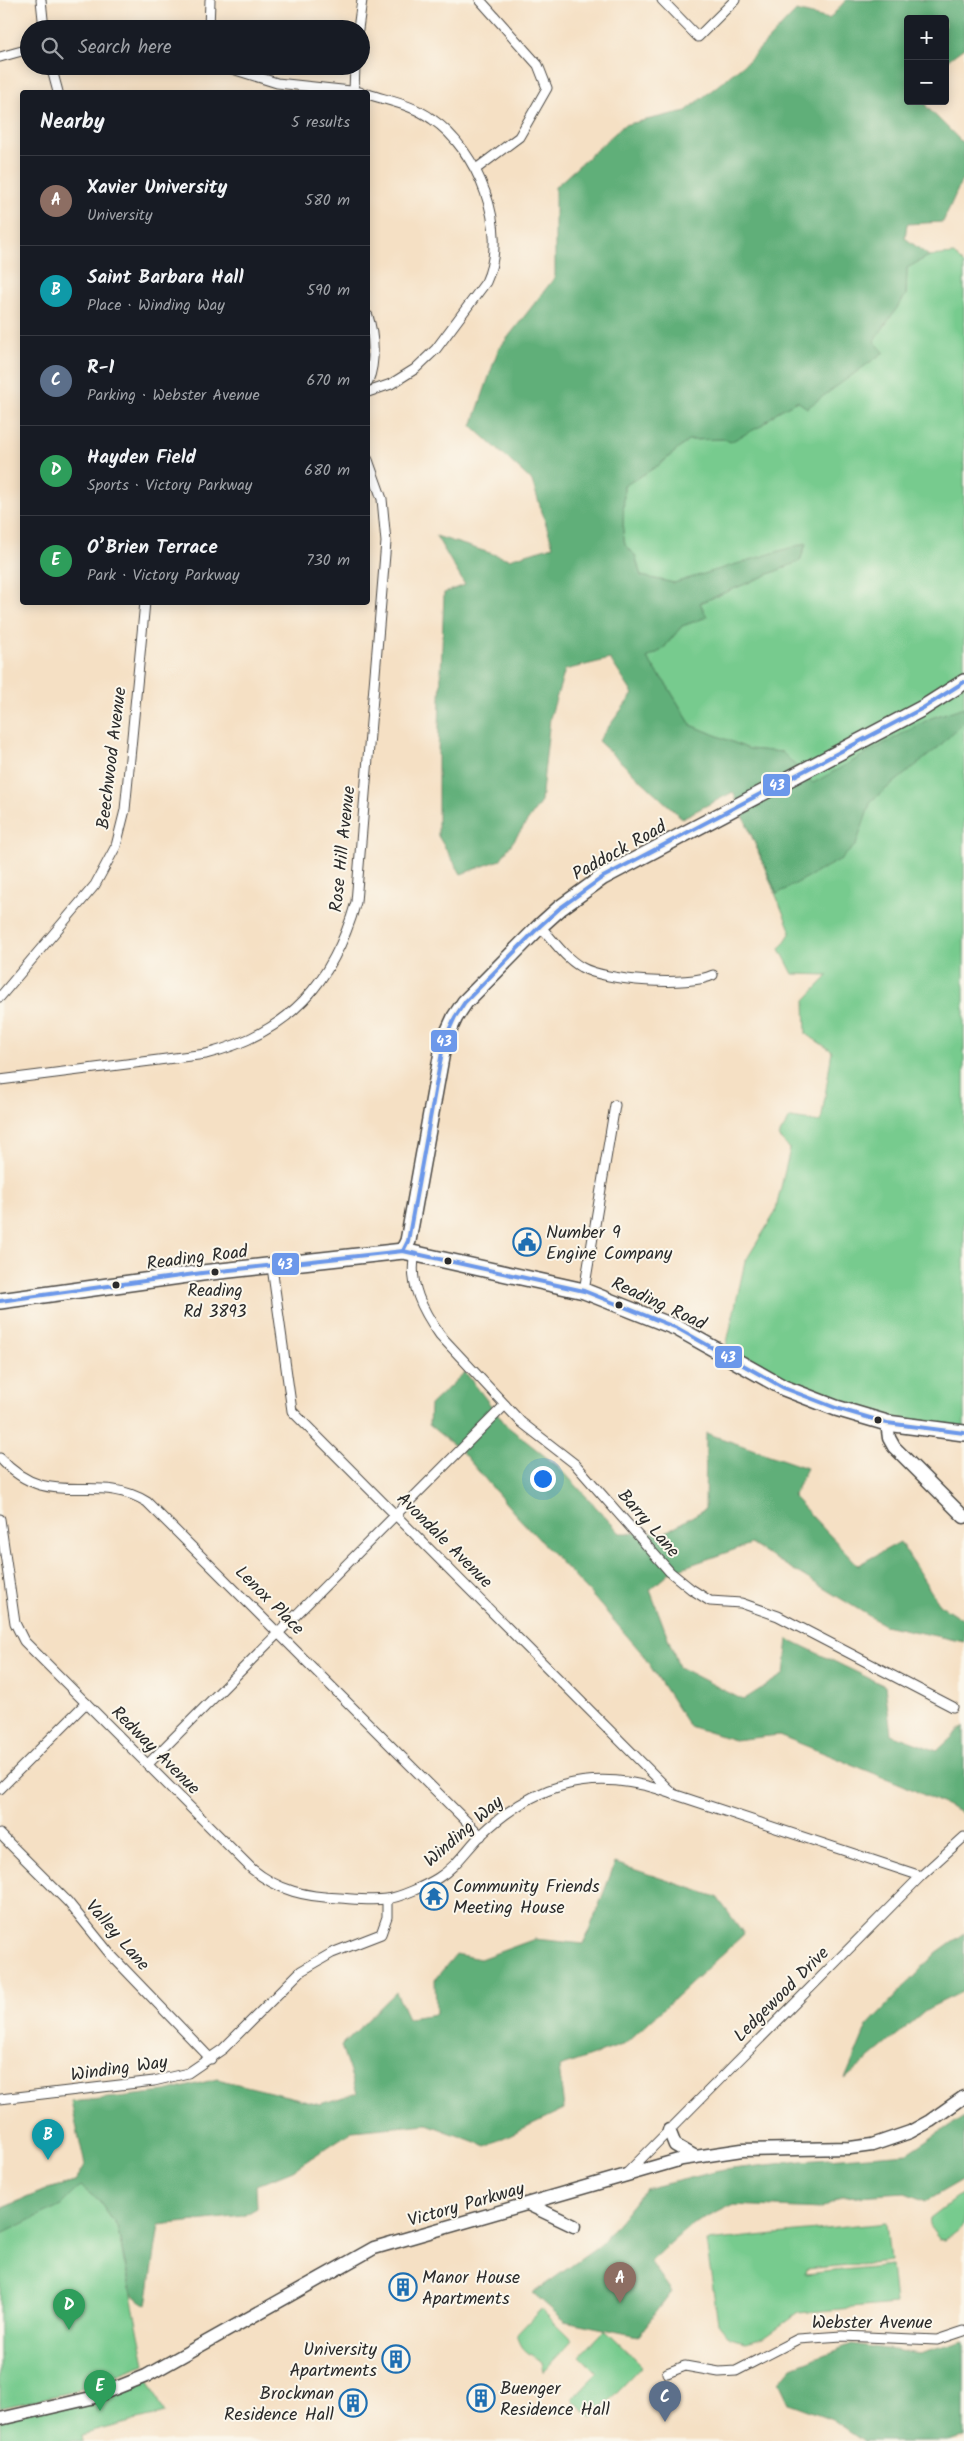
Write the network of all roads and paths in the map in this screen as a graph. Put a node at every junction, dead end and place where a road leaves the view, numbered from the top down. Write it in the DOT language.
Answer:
graph roads {
  1 [pos="41,0"];
  2 [pos="210,0"];
  3 [pos="362,0"];
  4 [pos="480,0"];
  5 [pos="662,0"];
  6 [pos="735,0"];
  7 [pos="43,20"];
  8 [pos="209,20"];
  9 [pos="359,20"];
  10 [pos="20,51"];
  11 [pos="0,57"];
  12 [pos="53,75"];
  13 [pos="252,75"];
  14 [pos="356,75"];
  15 [pos="57,90"];
  16 [pos="339,90"];
  17 [pos="357,90"];
  18 [pos="370,95"];
  19 [pos="476,169"];
  20 [pos="370,330"];
  21 [pos="370,369"];
  22 [pos="370,391"];
  23 [pos="370,466"];
  24 [pos="145,605"];
  25 [pos="964,682"];
  26 [pos="540,926"];
  27 [pos="713,975"];
  28 [pos="0,997"];
  29 [pos="0,1080"];
  30 [pos="615,1105"];
  31 [pos="409,1252"];
  32 [pos="272,1267"];
  33 [pos="584,1291"];
  34 [pos="0,1301"];
  35 [pos="505,1404"];
  36 [pos="887,1423"];
  37 [pos="964,1433"];
  38 [pos="0,1458"];
  39 [pos="396,1514"];
  40 [pos="964,1518"];
  41 [pos="0,1519"];
  42 [pos="278,1632"];
  43 [pos="86,1703"];
  44 [pos="954,1708"];
  45 [pos="148,1764"];
  46 [pos="0,1789"];
  47 [pos="675,1796"];
  48 [pos="0,1834"];
  49 [pos="481,1836"];
  50 [pos="964,1837"];
  51 [pos="921,1876"];
  52 [pos="387,1899"];
  53 [pos="211,2058"];
  54 [pos="964,2097"];
  55 [pos="0,2099"];
  56 [pos="669,2130"];
  57 [pos="694,2156"];
  58 [pos="623,2176"];
  59 [pos="528,2204"];
  60 [pos="574,2226"];
  61 [pos="964,2330"];
  62 [pos="667,2373"];
  63 [pos="0,2419"];
  1 -- 7 [label="street"];
  2 -- 8 [label="street"];
  3 -- 9 [label="street"];
  4 -- 19 [label="street"];
  5 -- 6 [label="street"];
  10 -- 11 [label="street"];
  12 -- 15 [label="street"];
  13 -- 16 [label="street"];
  14 -- 17 [label="street"];
  18 -- 19 [label="street"];
  19 -- 22 [label="street"];
  20 -- 21 [label="street"];
  23 -- 29 [label="street, Rose Hill Avenue"];
  24 -- 28 [label="street, Beechwood Avenue"];
  25 -- 26 [label="main road, Paddock Road"];
  26 -- 27 [label="street"];
  26 -- 31 [label="main road, Paddock Road"];
  30 -- 33 [label="street"];
  31 -- 32 [label="main road, Reading Road"];
  31 -- 33 [label="main road, Reading Road"];
  31 -- 35 [label="street, Barry Lane"];
  32 -- 34 [label="main road, Reading Road"];
  32 -- 39 [label="street, Avondale Avenue"];
  33 -- 36 [label="main road, Reading Road"];
  35 -- 39 [label="street"];
  35 -- 44 [label="street, Barry Lane"];
  36 -- 37 [label="main road, Reading Road"];
  36 -- 40 [label="street"];
  38 -- 42 [label="street, Lenox Place"];
  39 -- 42 [label="street"];
  39 -- 47 [label="street, Avondale Avenue"];
  41 -- 43 [label="street, Redway Avenue"];
  42 -- 45 [label="street"];
  42 -- 49 [label="street, Lenox Place"];
  43 -- 45 [label="street, Redway Avenue"];
  43 -- 46 [label="street"];
  45 -- 52 [label="street, Redway Avenue"];
  47 -- 49 [label="street, Winding Way"];
  47 -- 51 [label="street, Winding Way"];
  48 -- 53 [label="street, Valley Lane"];
  49 -- 52 [label="street, Winding Way"];
  50 -- 51 [label="street, Ledgewood Drive"];
  51 -- 56 [label="street, Ledgewood Drive"];
  52 -- 53 [label="street, Winding Way"];
  53 -- 55 [label="street, Winding Way"];
  54 -- 57 [label="street, Victory Parkway"];
  56 -- 57 [label="street"];
  56 -- 58 [label="street, Ledgewood Drive"];
  57 -- 58 [label="street, Victory Parkway"];
  58 -- 59 [label="street, Victory Parkway"];
  59 -- 60 [label="street"];
  59 -- 63 [label="street, Victory Parkway"];
  61 -- 62 [label="street, Webster Avenue"];
}
